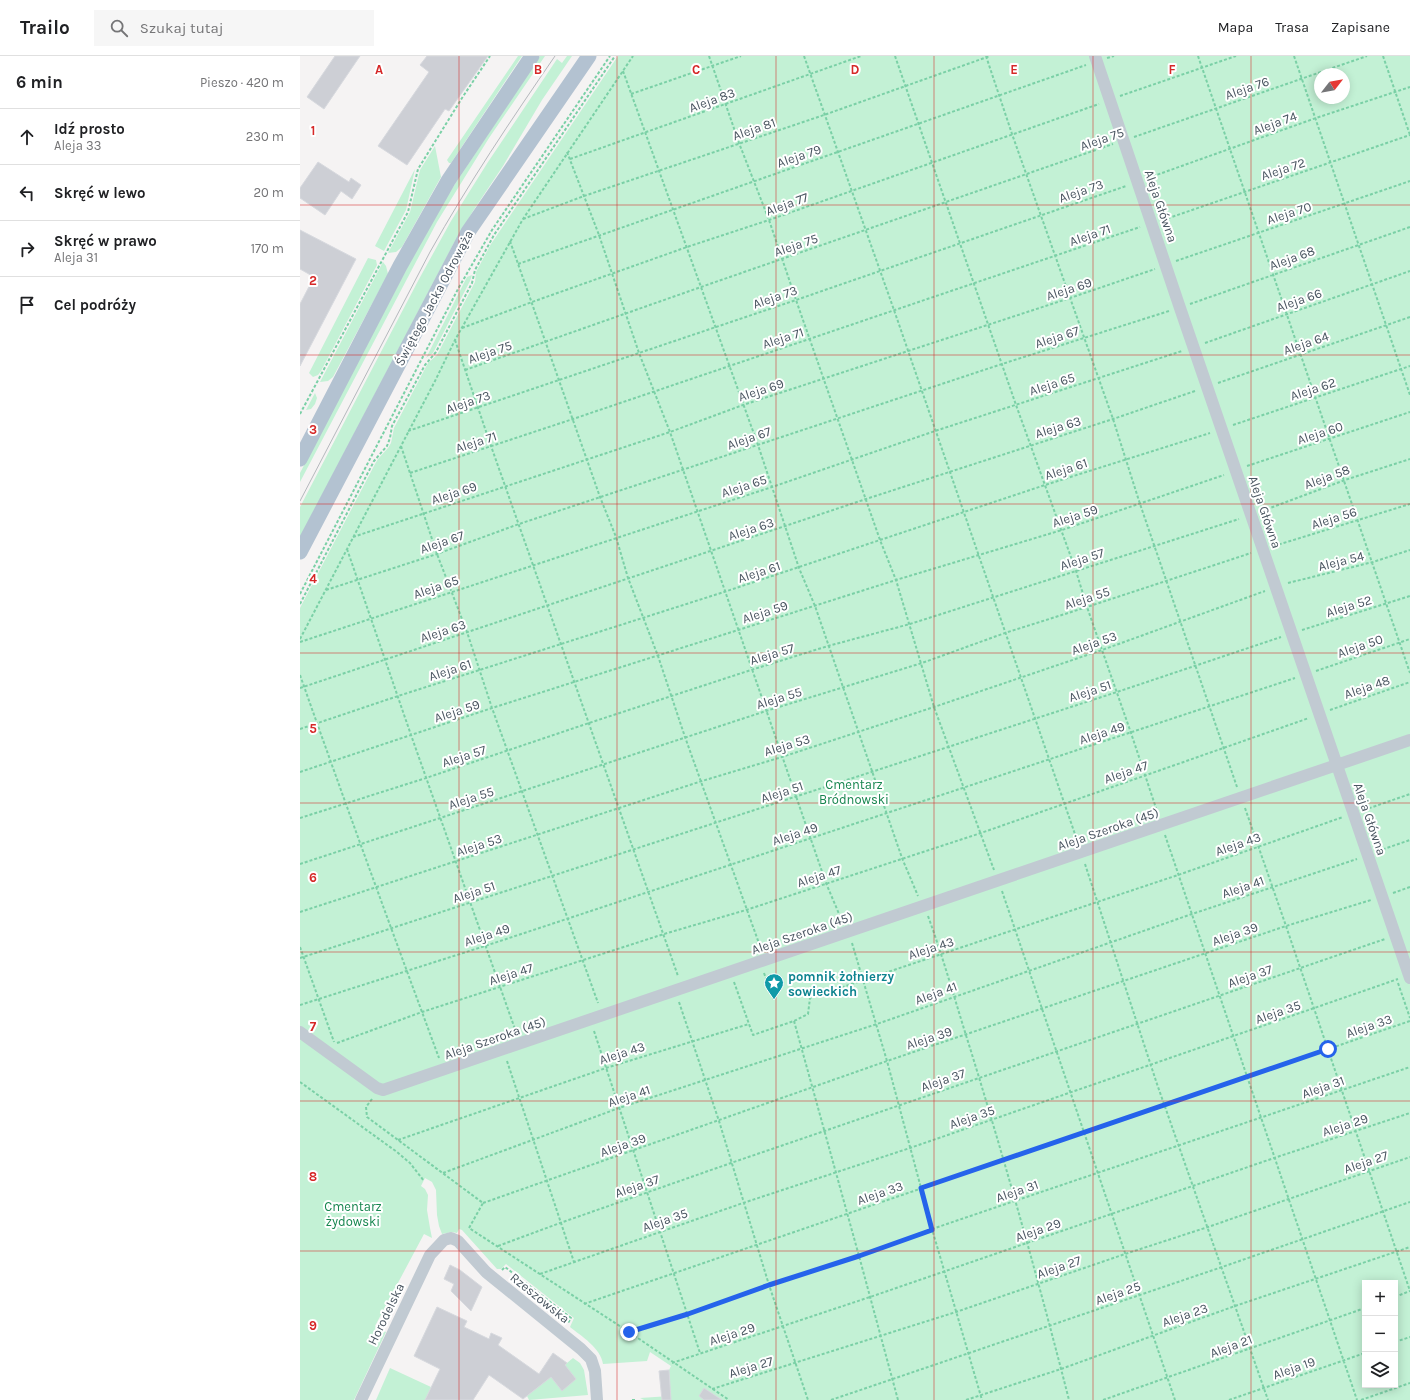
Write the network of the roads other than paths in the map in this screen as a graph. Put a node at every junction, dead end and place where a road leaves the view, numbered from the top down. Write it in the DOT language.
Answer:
graph roads {
  1 [pos="532,56"];
  2 [pos="589,56"];
  3 [pos="1100,57"];
  4 [pos="300,459"];
  5 [pos="300,552"];
  6 [pos="1410,740"];
  7 [pos="1337,766"];
  8 [pos="1410,977"];
  9 [pos="300,1032"];
  10 [pos="441,1242"];
  11 [pos="361,1400"];
  12 [pos="597,1400"];
  1 -- 4 [label="main road"];
  2 -- 5 [label="main road, Świętego Jacka Odrowąża"];
  3 -- 7 [label="street, Aleja Główna"];
  6 -- 7 [label="street, Aleja Szeroka (45)"];
  7 -- 8 [label="street, Aleja Główna"];
  7 -- 9 [label="street, Aleja Szeroka (45)"];
  10 -- 11 [label="street, Horodelska"];
  10 -- 12 [label="street, Rzeszowska"];
}
